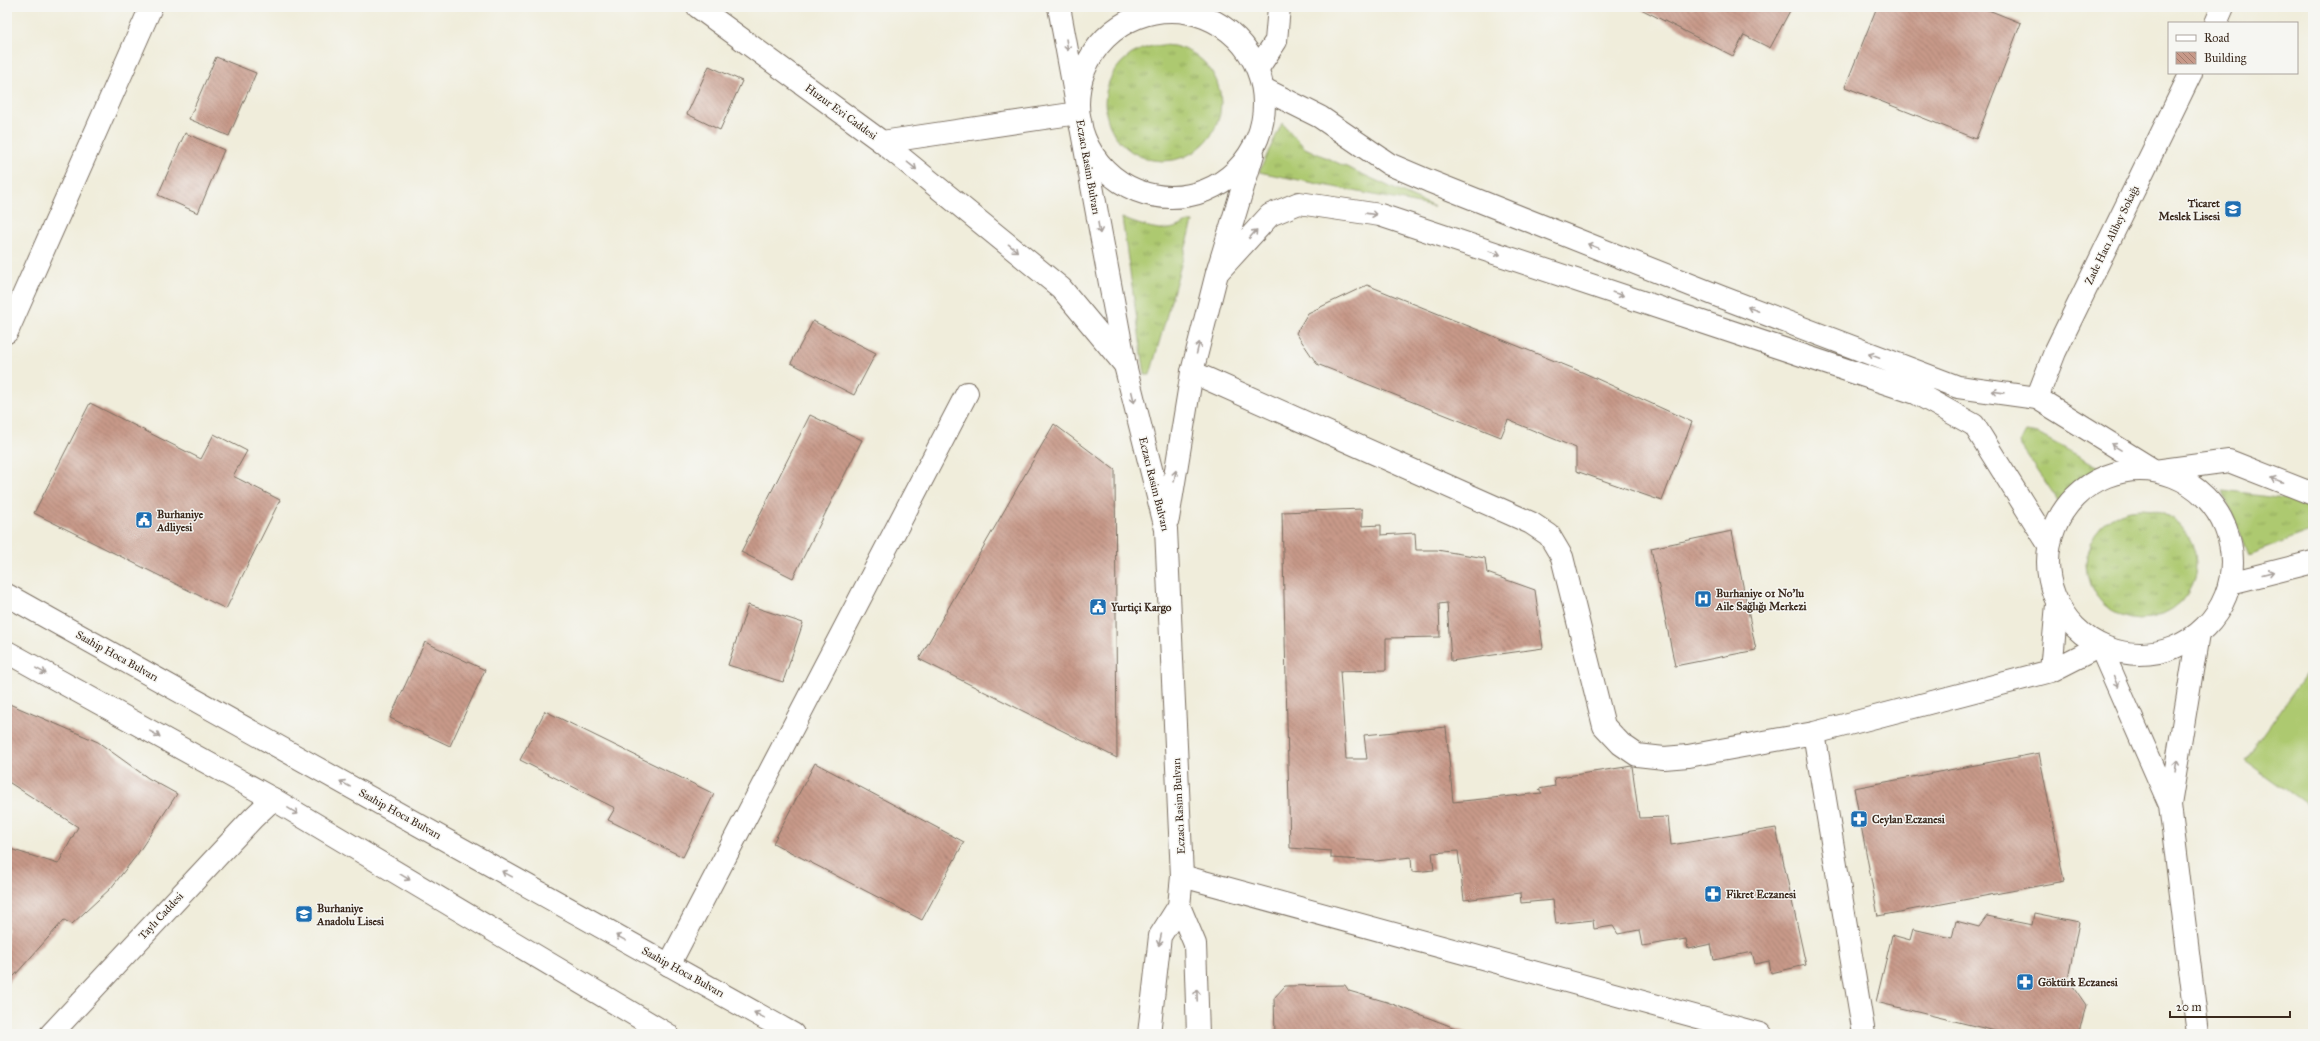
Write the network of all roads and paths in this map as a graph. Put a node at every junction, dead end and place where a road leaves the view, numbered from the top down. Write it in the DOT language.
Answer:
graph roads {
  1 [pos="152,7"];
  2 [pos="698,7"];
  3 [pos="1059,7"];
  4 [pos="1279,7"];
  5 [pos="2224,7"];
  6 [pos="1200,13"];
  7 [pos="2216,22"];
  8 [pos="1258,68"];
  9 [pos="2191,74"];
  10 [pos="1264,89"];
  11 [pos="1078,113"];
  12 [pos="882,142"];
  13 [pos="1256,142"];
  14 [pos="1217,273"];
  15 [pos="7,332"];
  16 [pos="1124,365"];
  17 [pos="1192,372"];
  18 [pos="968,394"];
  19 [pos="2037,398"];
  20 [pos="2155,472"];
  21 [pos="2313,494"];
  22 [pos="1166,529"];
  23 [pos="2048,545"];
  24 [pos="2313,562"];
  25 [pos="2230,583"];
  26 [pos="7,595"];
  27 [pos="2057,604"];
  28 [pos="2198,634"];
  29 [pos="2100,646"];
  30 [pos="7,652"];
  31 [pos="2051,671"];
  32 [pos="1814,733"];
  33 [pos="274,799"];
  34 [pos="2170,805"];
  35 [pos="1182,876"];
  36 [pos="1179,906"];
  37 [pos="669,965"];
  38 [pos="51,1034"];
  39 [pos="667,1034"];
  40 [pos="793,1034"];
  41 [pos="1149,1034"];
  42 [pos="1198,1034"];
  43 [pos="1760,1034"];
  44 [pos="1864,1034"];
  45 [pos="2198,1034"];
  1 -- 15 [label="street"];
  2 -- 12 [label="street, Huzur Evi Caddesi"];
  3 -- 11 [label="street, Eczacı Rasim Bulvarı, one-way"];
  4 -- 8 [label="street"];
  5 -- 7 [label="street"];
  6 -- 8 [label="street"];
  6 -- 11 [label="street"];
  8 -- 10 [label="street"];
  9 -- 19 [label="street, Zade Hacı Alibey Sokağı"];
  10 -- 13 [label="street"];
  19 -- 10 [label="street, one-way"];
  11 -- 12 [label="street, Huzur Evi Caddesi"];
  11 -- 13 [label="street"];
  11 -- 16 [label="street, Eczacı Rasim Bulvarı, one-way"];
  12 -- 16 [label="street, one-way"];
  13 -- 14 [label="street"];
  17 -- 14 [label="street, one-way"];
  14 -- 23 [label="street, one-way"];
  16 -- 22 [label="street, Eczacı Rasim Bulvarı, one-way"];
  22 -- 17 [label="street, one-way"];
  17 -- 32 [label="street"];
  18 -- 37 [label="street"];
  20 -- 19 [label="street, one-way"];
  21 -- 20 [label="street, one-way"];
  20 -- 23 [label="street"];
  20 -- 25 [label="street"];
  22 -- 35 [label="street, Eczacı Rasim Bulvarı"];
  23 -- 27 [label="street"];
  25 -- 24 [label="street, one-way"];
  25 -- 28 [label="street"];
  37 -- 26 [label="street, Saahip Hoca Bulvarı, one-way"];
  27 -- 29 [label="street"];
  27 -- 31 [label="street"];
  28 -- 29 [label="street"];
  34 -- 28 [label="street, one-way"];
  29 -- 31 [label="street"];
  29 -- 34 [label="street, one-way"];
  30 -- 33 [label="street, one-way"];
  31 -- 32 [label="street"];
  32 -- 44 [label="street"];
  33 -- 38 [label="street, Taylı Caddesi"];
  33 -- 39 [label="street, one-way"];
  34 -- 45 [label="street"];
  35 -- 36 [label="street, Eczacı Rasim Bulvarı"];
  35 -- 43 [label="street"];
  36 -- 41 [label="street, Eczacı Rasim Bulvarı, one-way"];
  42 -- 36 [label="street, one-way"];
  40 -- 37 [label="street, Saahip Hoca Bulvarı, one-way"];
}
